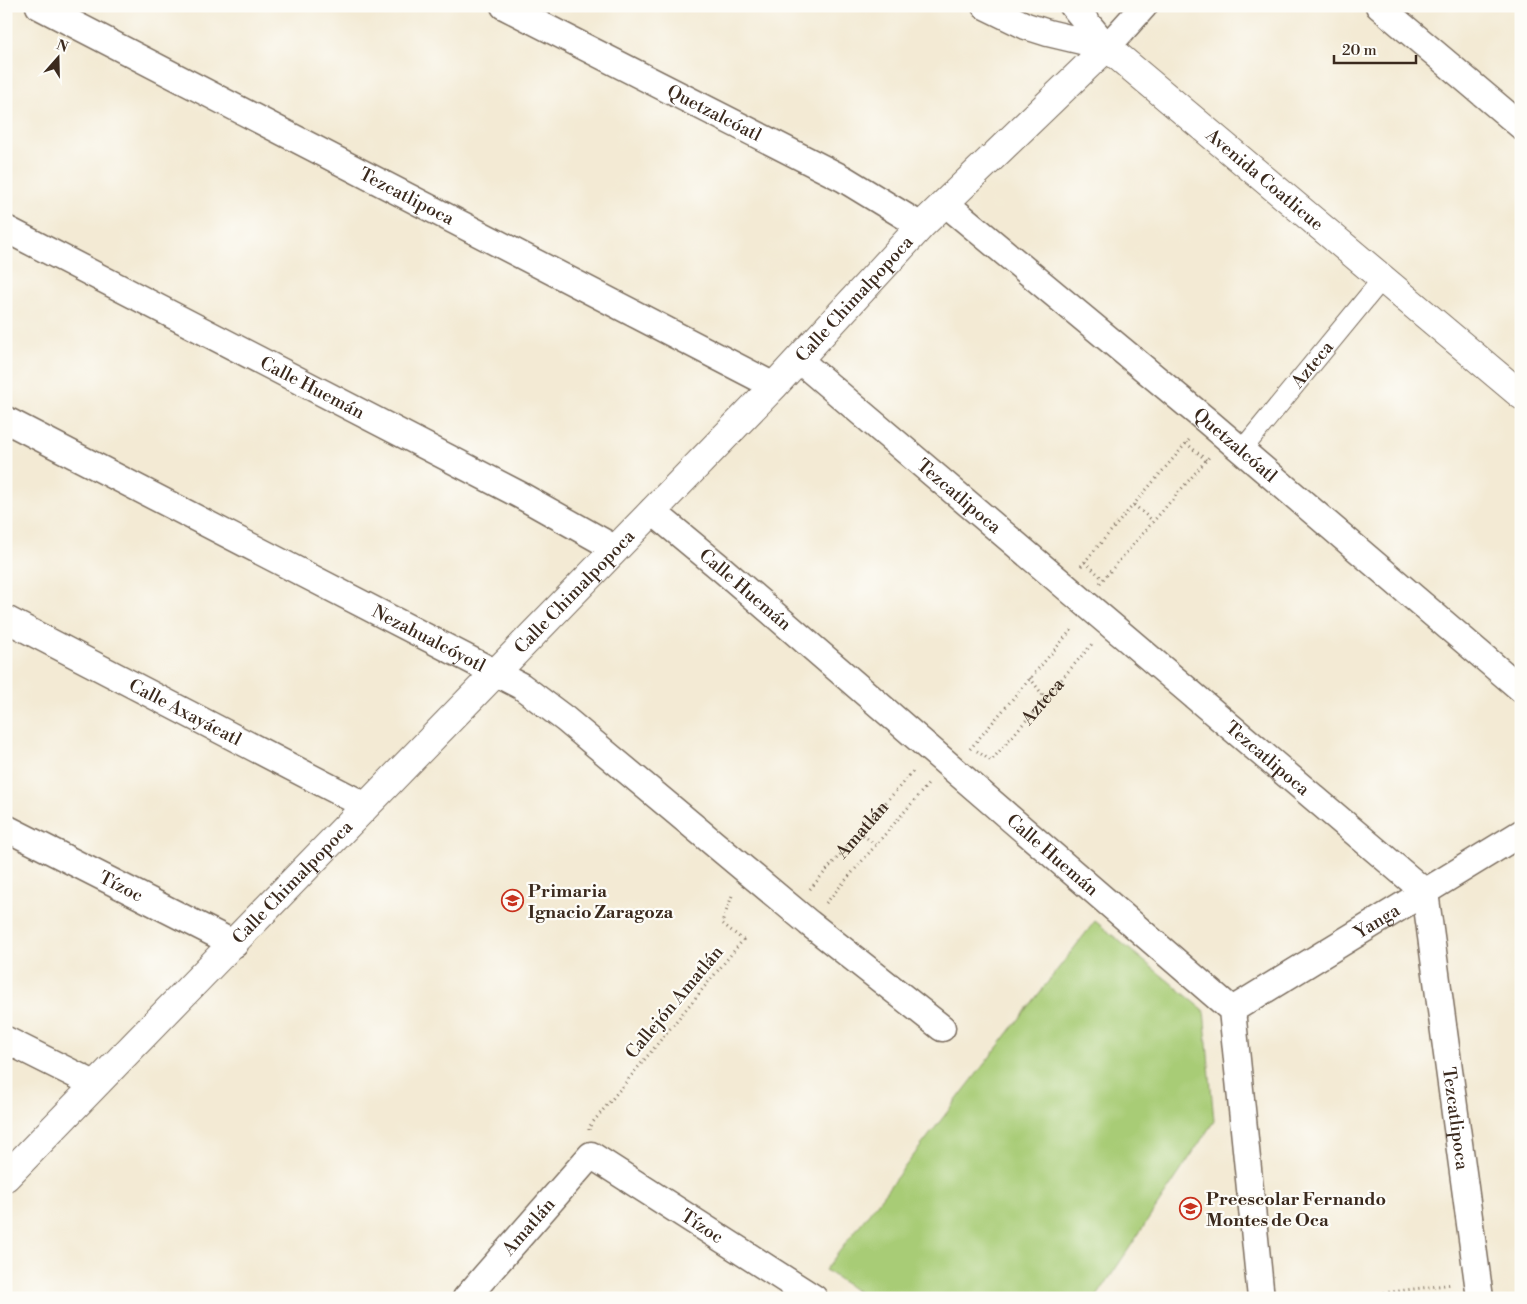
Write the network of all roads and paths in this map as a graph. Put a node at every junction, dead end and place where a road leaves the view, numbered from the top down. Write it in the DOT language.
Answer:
graph roads {
  1 [pos="39,6"];
  2 [pos="504,6"];
  3 [pos="984,6"];
  4 [pos="1073,6"];
  5 [pos="1144,6"];
  6 [pos="1380,6"];
  7 [pos="1107,47"];
  8 [pos="1521,126"];
  9 [pos="945,203"];
  10 [pos="921,226"];
  11 [pos="6,229"];
  12 [pos="1383,278"];
  13 [pos="799,360"];
  14 [pos="774,386"];
  15 [pos="1521,395"];
  16 [pos="6,420"];
  17 [pos="1206,420"];
  18 [pos="1186,443"];
  19 [pos="1233,444"];
  20 [pos="1206,460"];
  21 [pos="1134,505"];
  22 [pos="652,512"];
  23 [pos="1153,521"];
  24 [pos="616,549"];
  25 [pos="1086,562"];
  26 [pos="1103,579"];
  27 [pos="1088,603"];
  28 [pos="6,619"];
  29 [pos="497,672"];
  30 [pos="1030,678"];
  31 [pos="1521,689"];
  32 [pos="1045,698"];
  33 [pos="972,747"];
  34 [pos="944,761"];
  35 [pos="366,806"];
  36 [pos="6,828"];
  37 [pos="860,832"];
  38 [pos="1521,833"];
  39 [pos="876,845"];
  40 [pos="743,866"];
  41 [pos="1425,892"];
  42 [pos="801,916"];
  43 [pos="235,944"];
  44 [pos="1232,1010"];
  45 [pos="942,1028"];
  46 [pos="6,1040"];
  47 [pos="94,1084"];
  48 [pos="591,1155"];
  49 [pos="6,1177"];
  50 [pos="1479,1290"];
  51 [pos="466,1298"];
  52 [pos="814,1298"];
  53 [pos="1261,1298"];
  54 [pos="1344,1298"];
  1 -- 14 [label="street, Tezcatlipoca"];
  2 -- 10 [label="street, Quetzalcóatl"];
  3 -- 7 [label="street, Avenida Coatlicue"];
  4 -- 7 [label="street"];
  5 -- 7 [label="street, Calle Chimalpopoca"];
  6 -- 8 [label="street"];
  7 -- 9 [label="street, Calle Chimalpopoca"];
  7 -- 12 [label="street, Avenida Coatlicue"];
  9 -- 10 [label="street, Calle Chimalpopoca"];
  9 -- 17 [label="street, Quetzalcóatl"];
  10 -- 13 [label="street, Calle Chimalpopoca"];
  11 -- 24 [label="street, Calle Huemán"];
  12 -- 15 [label="street, Avenida Coatlicue"];
  12 -- 19 [label="street, Azteca"];
  13 -- 14 [label="street, Calle Chimalpopoca"];
  13 -- 27 [label="street, Tezcatlipoca"];
  14 -- 22 [label="street, Calle Chimalpopoca"];
  16 -- 29 [label="street, Nezahualcóyotl"];
  17 -- 18 [label="path, Azteca"];
  17 -- 19 [label="street, Quetzalcóatl"];
  18 -- 20 [label="path"];
  18 -- 21 [label="path, Azteca"];
  19 -- 20 [label="path, Azteca"];
  19 -- 31 [label="street, Quetzalcóatl"];
  20 -- 23 [label="path, Azteca"];
  21 -- 23 [label="path"];
  21 -- 25 [label="path, Azteca"];
  22 -- 24 [label="street, Calle Chimalpopoca"];
  22 -- 34 [label="street, Calle Huemán"];
  23 -- 26 [label="path, Azteca"];
  24 -- 29 [label="street, Calle Chimalpopoca"];
  25 -- 26 [label="path"];
  25 -- 27 [label="path, Azteca"];
  26 -- 27 [label="path, Azteca"];
  27 -- 30 [label="path, Azteca"];
  27 -- 32 [label="path, Azteca"];
  27 -- 41 [label="street, Tezcatlipoca"];
  28 -- 35 [label="street, Calle Axayácatl"];
  29 -- 35 [label="street, Calle Chimalpopoca"];
  29 -- 40 [label="street, Nezahualcóyotl"];
  30 -- 32 [label="path"];
  30 -- 33 [label="path, Azteca"];
  32 -- 33 [label="path, Azteca"];
  33 -- 34 [label="path, Azteca"];
  34 -- 37 [label="path, Amatlán"];
  34 -- 39 [label="path, Amatlán"];
  34 -- 44 [label="street, Calle Huemán"];
  35 -- 43 [label="street, Calle Chimalpopoca"];
  36 -- 43 [label="street, Tízoc"];
  37 -- 39 [label="path"];
  37 -- 42 [label="path, Amatlán"];
  38 -- 41 [label="street, Yanga"];
  39 -- 42 [label="path, Amatlán"];
  40 -- 42 [label="street, Nezahualcóyotl"];
  40 -- 48 [label="path, Callejón Amatlán"];
  41 -- 44 [label="street, Yanga"];
  41 -- 50 [label="street, Tezcatlipoca"];
  42 -- 45 [label="street, Nezahualcóyotl"];
  43 -- 47 [label="street, Calle Chimalpopoca"];
  44 -- 53 [label="street"];
  46 -- 47 [label="street"];
  47 -- 49 [label="street, Calle Chimalpopoca"];
  48 -- 51 [label="street, Amatlán"];
  48 -- 52 [label="street, Tízoc"];
  50 -- 54 [label="path"];
}
